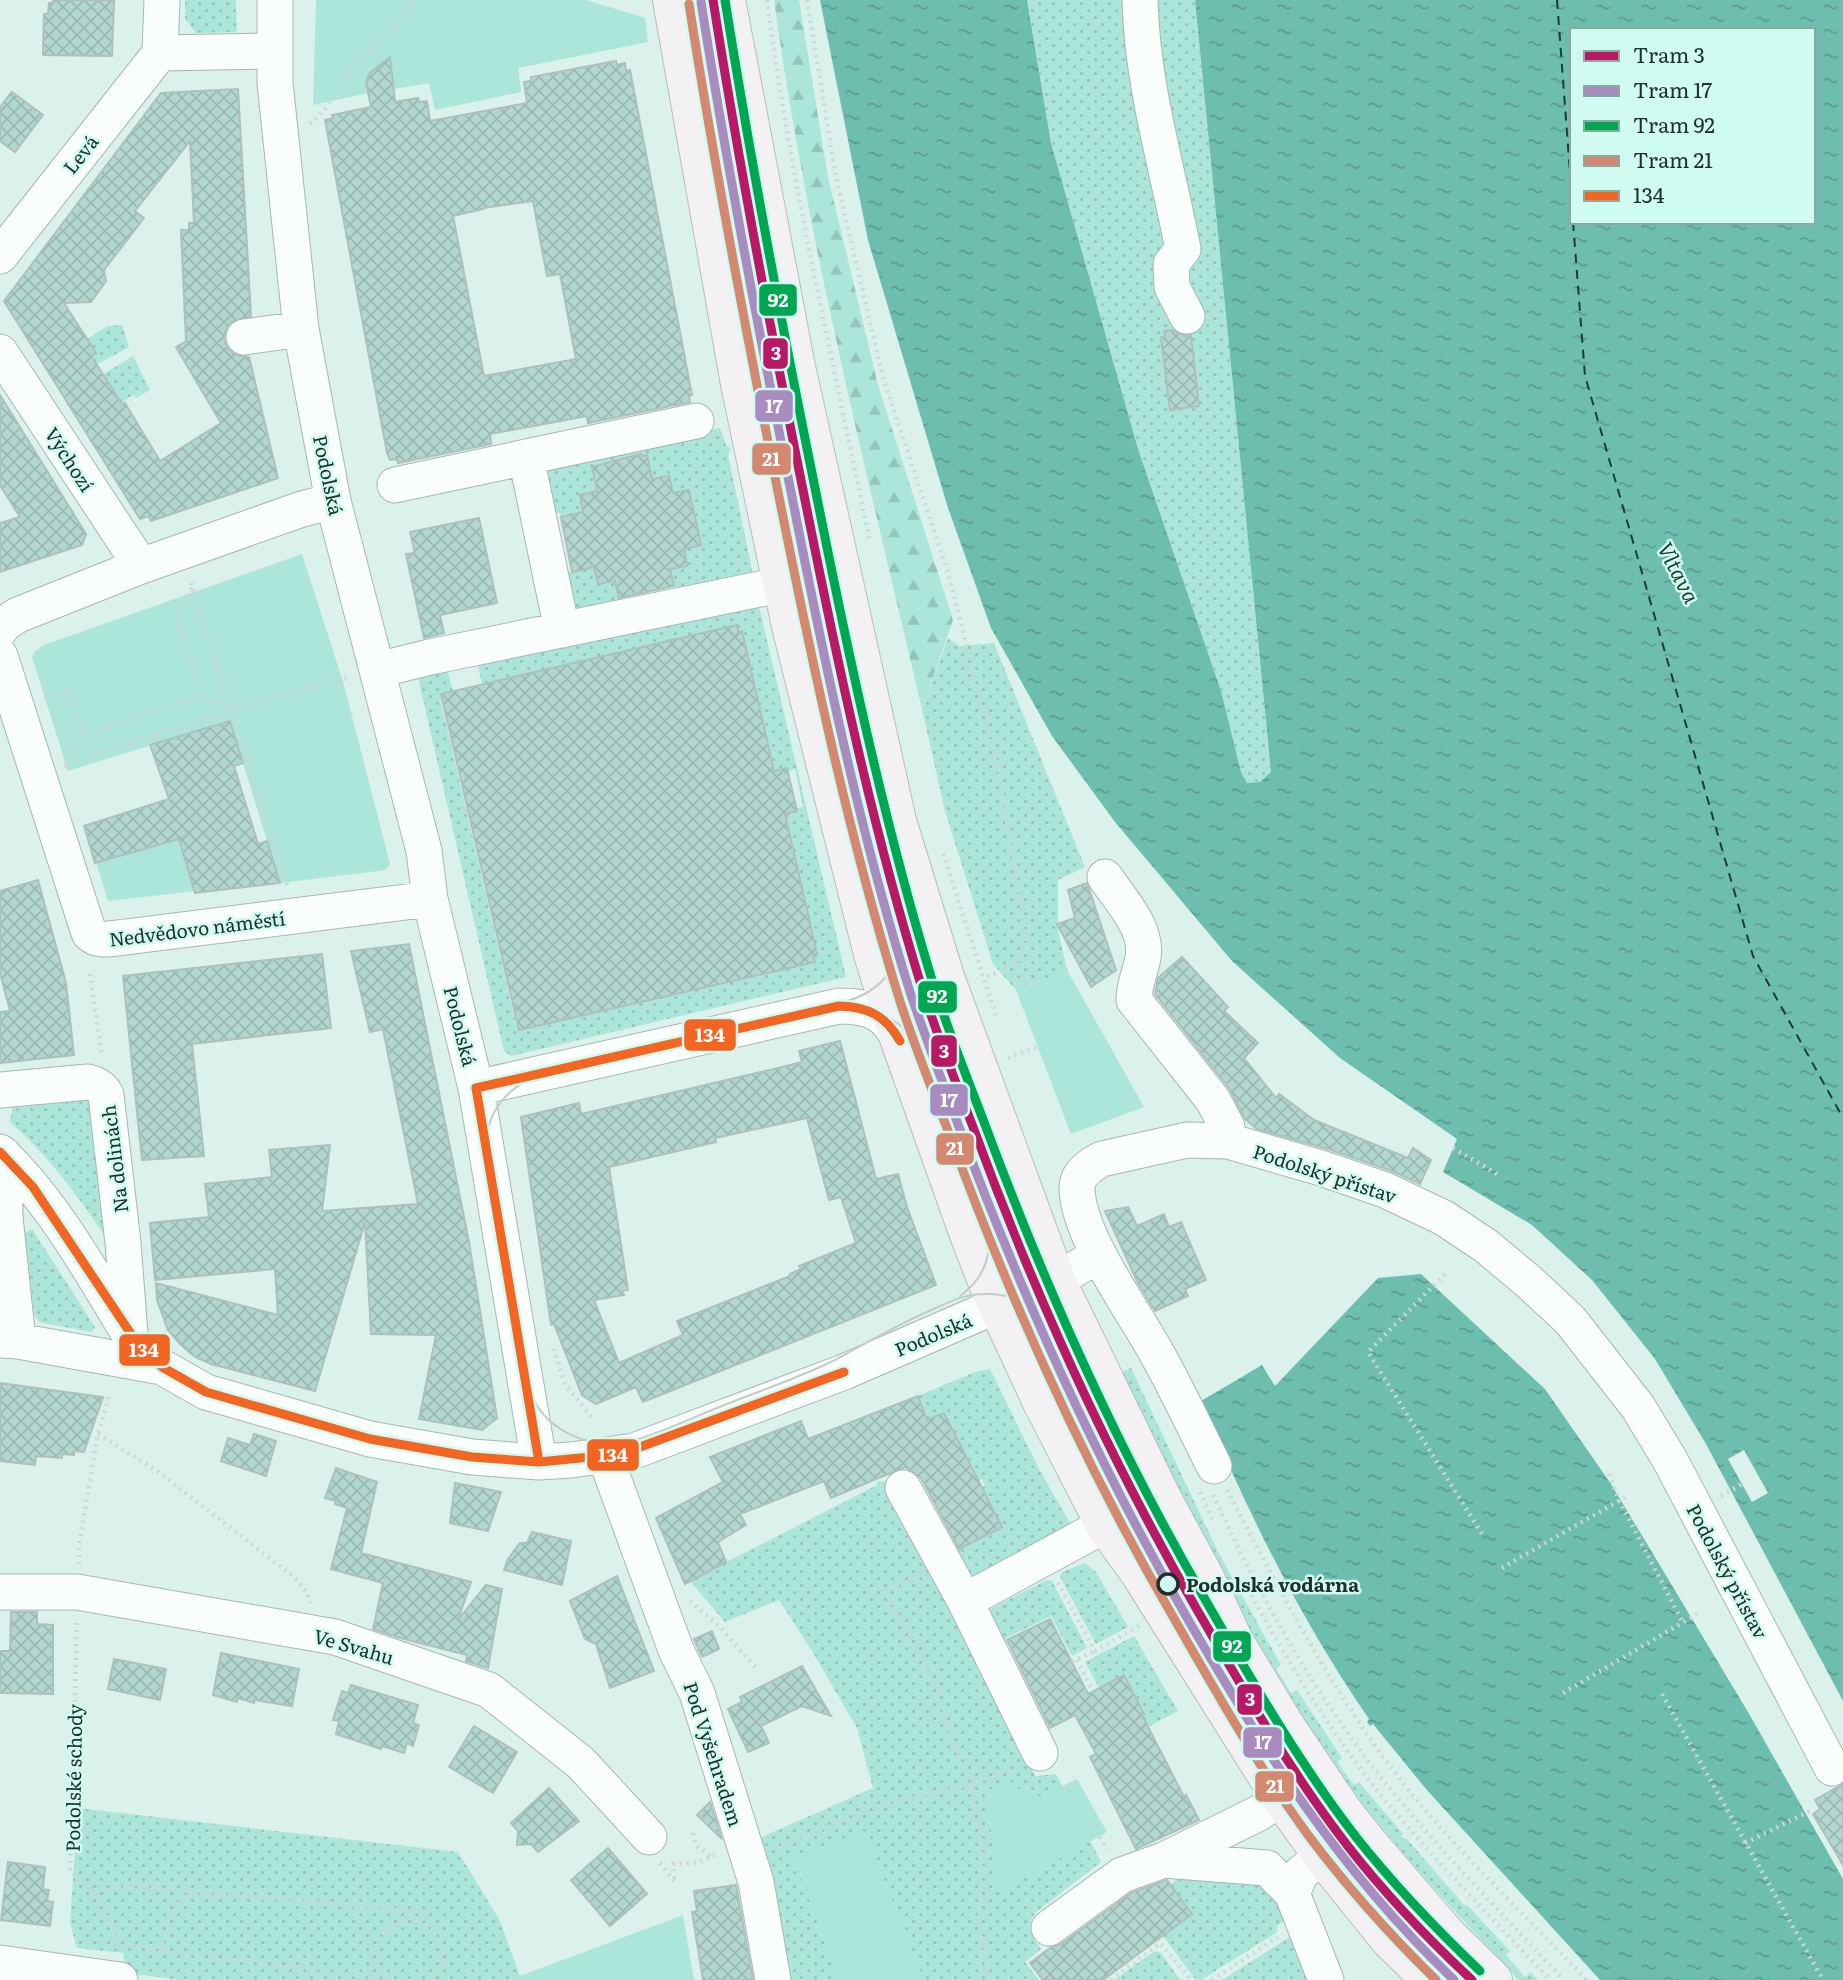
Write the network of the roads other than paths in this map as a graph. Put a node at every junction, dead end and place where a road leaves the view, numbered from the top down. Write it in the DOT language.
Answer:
graph roads {
  1 [pos="162,0"];
  2 [pos="275,0"];
  3 [pos="672,0"];
  4 [pos="726,0"];
  5 [pos="1140,0"];
  6 [pos="274,51"];
  7 [pos="160,53"];
  8 [pos="0,256"];
  9 [pos="1187,316"];
  10 [pos="301,329"];
  11 [pos="244,337"];
  12 [pos="0,352"];
  13 [pos="696,421"];
  14 [pos="526,457"];
  15 [pos="395,485"];
  16 [pos="333,501"];
  17 [pos="141,566"];
  18 [pos="765,588"];
  19 [pos="0,630"];
  20 [pos="562,630"];
  21 [pos="0,656"];
  22 [pos="363,674"];
  23 [pos="1105,877"];
  24 [pos="430,899"];
  25 [pos="900,1041"];
  26 [pos="476,1088"];
  27 [pos="0,1090"];
  28 [pos="1228,1141"];
  29 [pos="2,1154"];
  30 [pos="1098,1255"];
  31 [pos="1056,1280"];
  32 [pos="998,1306"];
  33 [pos="130,1334"];
  34 [pos="9,1341"];
  35 [pos="162,1367"];
  36 [pos="604,1456"];
  37 [pos="539,1462"];
  38 [pos="1208,1482"];
  39 [pos="903,1488"];
  40 [pos="1105,1525"];
  41 [pos="0,1592"];
  42 [pos="965,1601"];
  43 [pos="1025,1761"];
  44 [pos="1832,1768"];
  45 [pos="1280,1798"];
  46 [pos="1357,1830"];
  47 [pos="649,1837"];
  48 [pos="1323,1857"];
  49 [pos="1164,1860"];
  50 [pos="1297,1907"];
  51 [pos="1049,1928"];
  52 [pos="0,1963"];
  53 [pos="111,1979"];
  54 [pos="773,1980"];
  55 [pos="1326,1980"];
  56 [pos="1431,1980"];
  57 [pos="1493,1980"];
  1 -- 7 [label="street"];
  2 -- 6 [label="street, Podolská"];
  3 -- 25 [label="main road"];
  4 -- 31 [label="main road"];
  5 -- 9 [label="street"];
  6 -- 7 [label="street"];
  6 -- 10 [label="street, Podolská"];
  7 -- 8 [label="street, Levá"];
  10 -- 11 [label="street"];
  10 -- 16 [label="street, Podolská"];
  12 -- 17 [label="street, Výchozí"];
  13 -- 14 [label="street"];
  14 -- 15 [label="street"];
  14 -- 20 [label="street"];
  16 -- 17 [label="street"];
  16 -- 22 [label="street, Podolská"];
  17 -- 19 [label="street"];
  18 -- 20 [label="street"];
  20 -- 22 [label="street"];
  21 -- 24 [label="street, Nedvědovo náměstí"];
  22 -- 24 [label="street, Podolská"];
  23 -- 28 [label="street"];
  24 -- 26 [label="street, Podolská"];
  25 -- 26 [label="street"];
  25 -- 32 [label="main road"];
  26 -- 37 [label="street, Podolská"];
  27 -- 33 [label="street, Na dolinách"];
  28 -- 30 [label="street, Podolský přístav"];
  28 -- 44 [label="street, Podolský přístav"];
  29 -- 33 [label="street"];
  29 -- 34 [label="street"];
  30 -- 31 [label="street"];
  30 -- 38 [label="street"];
  31 -- 32 [label="street, Podolská"];
  31 -- 46 [label="main road"];
  32 -- 36 [label="street, Podolská"];
  32 -- 40 [label="main road"];
  33 -- 35 [label="street"];
  34 -- 35 [label="street"];
  35 -- 37 [label="street"];
  36 -- 37 [label="street, Podolská"];
  36 -- 54 [label="street, Pod Vyšehradem"];
  39 -- 42 [label="street"];
  40 -- 42 [label="street"];
  40 -- 45 [label="main road"];
  41 -- 47 [label="street, Ve Svahu"];
  42 -- 43 [label="street"];
  45 -- 48 [label="main road"];
  45 -- 49 [label="street"];
  46 -- 48 [label="street"];
  46 -- 57 [label="main road"];
  48 -- 50 [label="street"];
  48 -- 56 [label="main road"];
  49 -- 50 [label="street"];
  49 -- 51 [label="street"];
  50 -- 55 [label="street"];
  52 -- 53 [label="street"];
}
